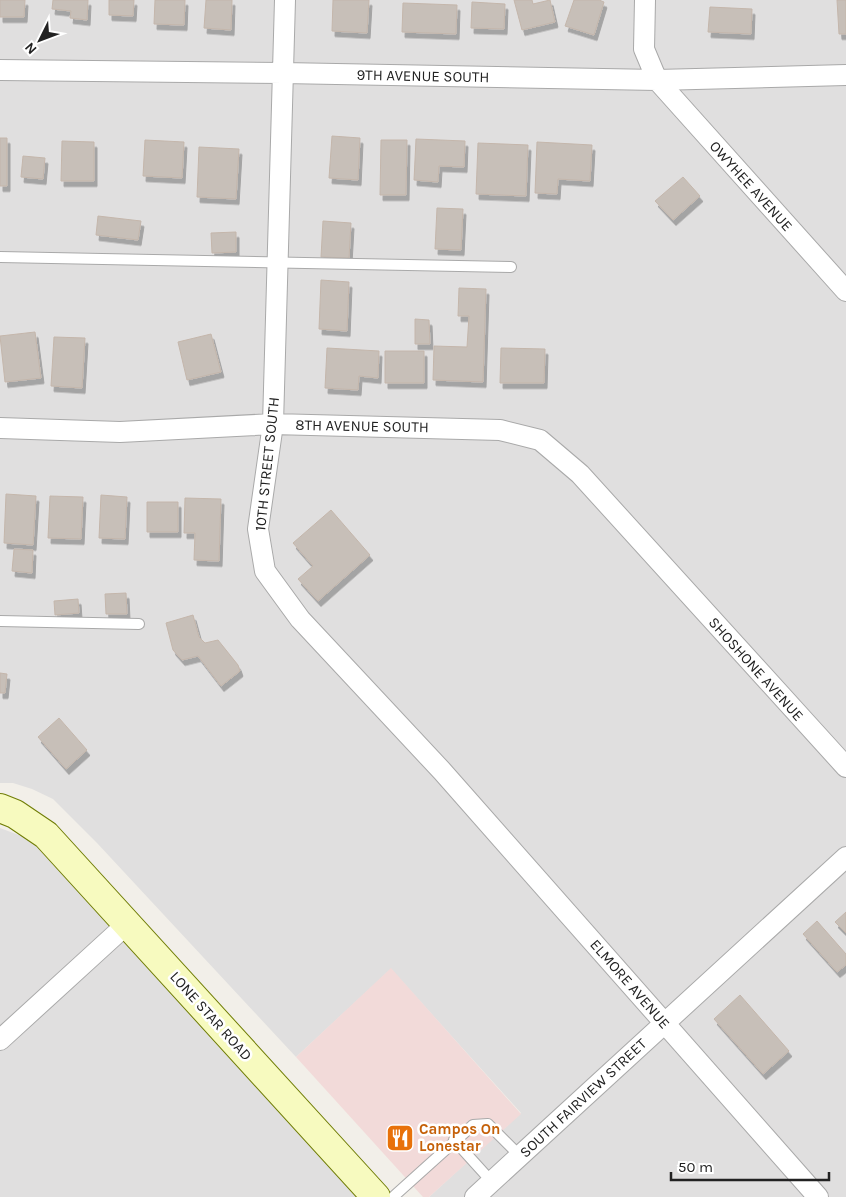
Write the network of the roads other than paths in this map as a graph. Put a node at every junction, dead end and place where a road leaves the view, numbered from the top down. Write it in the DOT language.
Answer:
graph roads {
  1 [pos="286,0"];
  2 [pos="645,0"];
  3 [pos="0,70"];
  4 [pos="282,73"];
  5 [pos="846,75"];
  6 [pos="657,80"];
  7 [pos="0,257"];
  8 [pos="277,263"];
  9 [pos="511,267"];
  10 [pos="846,291"];
  11 [pos="273,424"];
  12 [pos="0,428"];
  13 [pos="667,571"];
  14 [pos="0,621"];
  15 [pos="139,624"];
  16 [pos="846,767"];
  17 [pos="442,771"];
  18 [pos="0,808"];
  19 [pos="846,857"];
  20 [pos="127,924"];
  21 [pos="664,1023"];
  22 [pos="0,1040"];
  23 [pos="454,1140"];
  24 [pos="520,1156"];
  25 [pos="492,1182"];
  26 [pos="376,1197"];
  27 [pos="393,1197"];
  28 [pos="475,1197"];
  29 [pos="818,1197"];
  1 -- 4 [label="street, 10TH STREET SOUTH"];
  2 -- 6 [label="street, OWYHEE AVENUE"];
  3 -- 4 [label="street, 9TH AVENUE SOUTH"];
  4 -- 6 [label="street, 9TH AVENUE SOUTH"];
  4 -- 8 [label="street, 10TH STREET SOUTH"];
  5 -- 6 [label="street, 9TH AVENUE SOUTH"];
  6 -- 10 [label="street, OWYHEE AVENUE"];
  7 -- 8 [label="lane"];
  8 -- 9 [label="lane"];
  8 -- 11 [label="street, 10TH STREET SOUTH"];
  11 -- 12 [label="street, 8TH AVENUE SOUTH"];
  11 -- 13 [label="street, 8TH AVENUE SOUTH"];
  11 -- 17 [label="street, 10TH STREET SOUTH"];
  13 -- 16 [label="street, SHOSHONE AVENUE"];
  14 -- 15 [label="lane"];
  17 -- 21 [label="street, ELMORE AVENUE"];
  18 -- 20 [label="street, LONE STAR ROAD"];
  19 -- 21 [label="street, SOUTH FAIRVIEW STREET"];
  20 -- 22 [label="street"];
  20 -- 26 [label="street, LONE STAR ROAD"];
  21 -- 24 [label="street, SOUTH FAIRVIEW STREET"];
  21 -- 29 [label="street, ELMORE AVENUE"];
  23 -- 24 [label="lane"];
  23 -- 25 [label="lane"];
  23 -- 27 [label="lane"];
  24 -- 25 [label="street, SOUTH FAIRVIEW STREET"];
  25 -- 28 [label="street, SOUTH FAIRVIEW STREET"];
}
